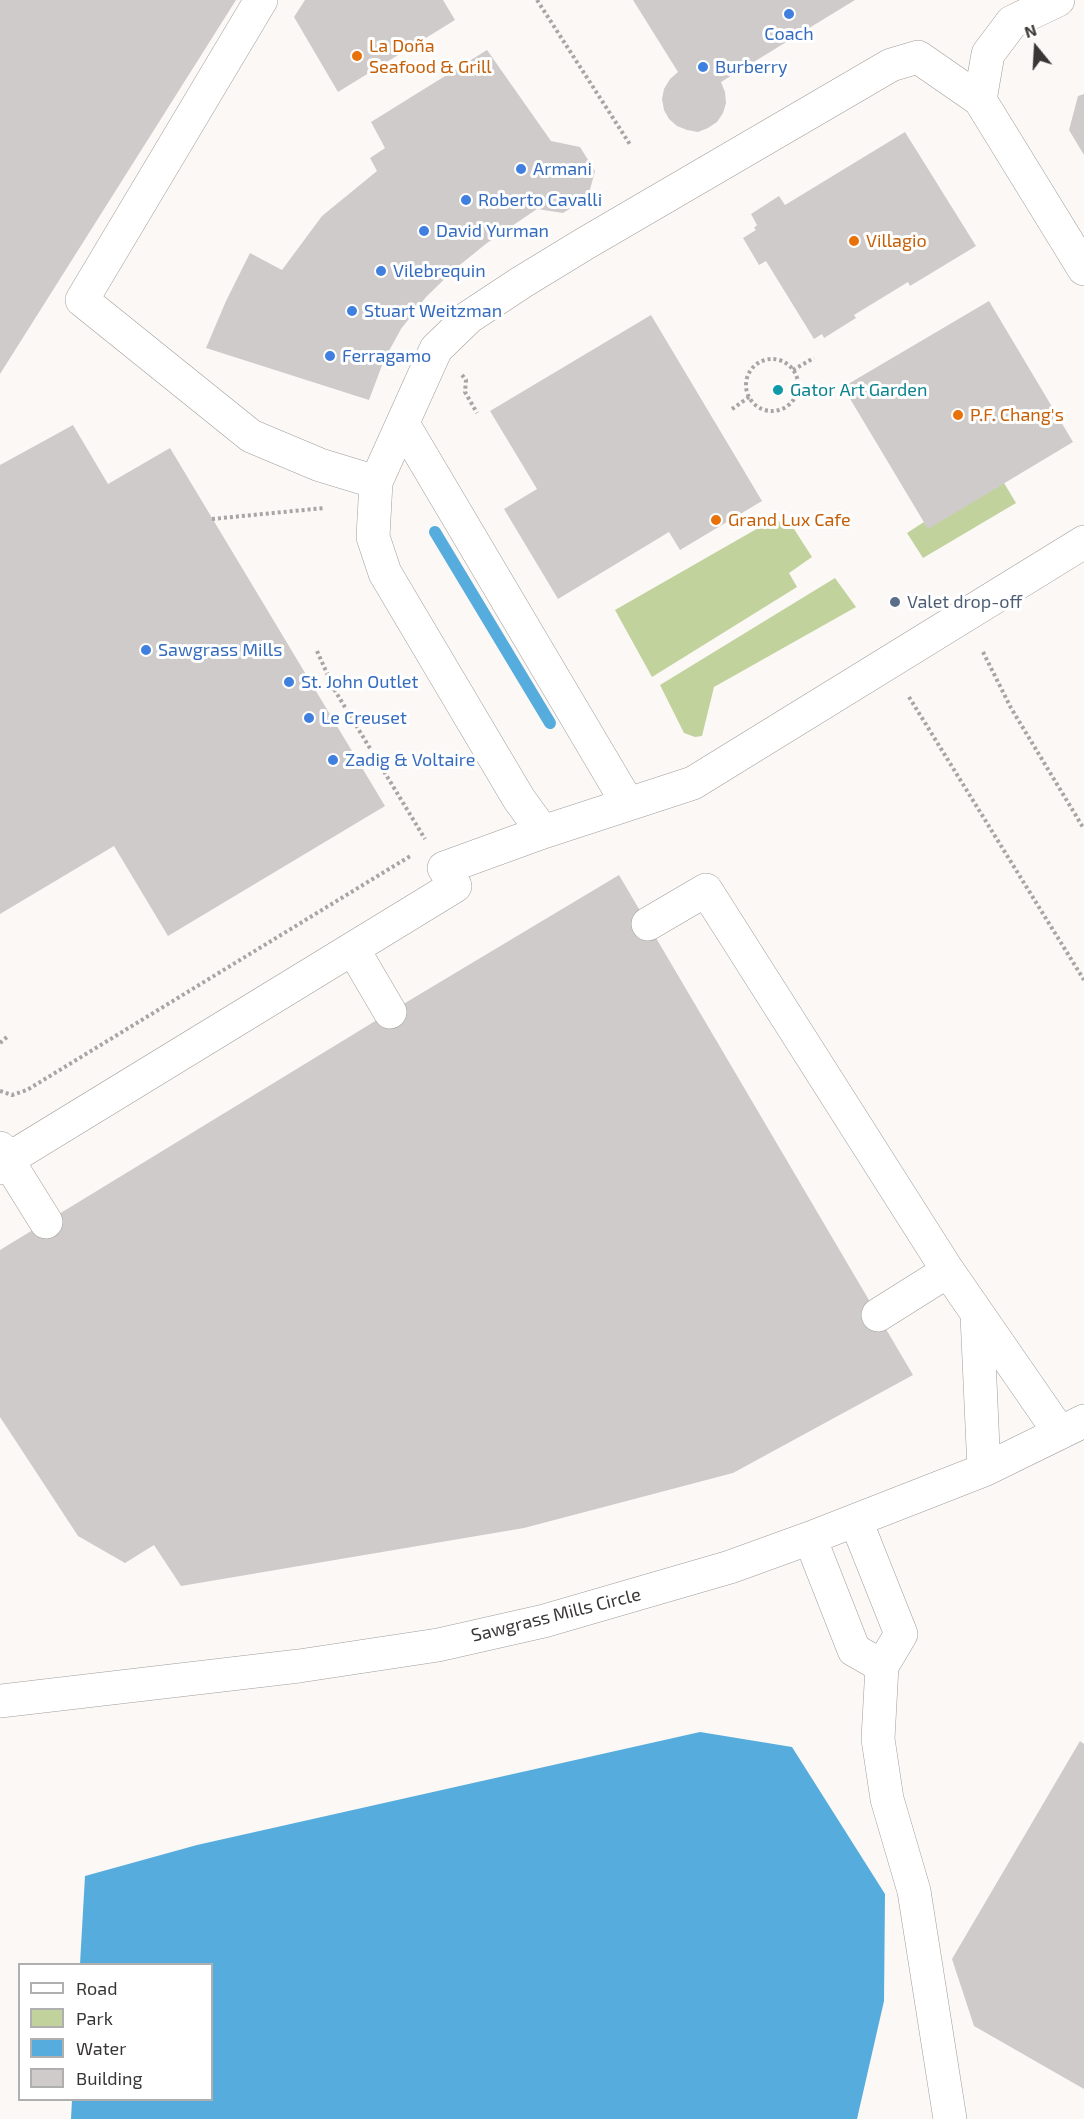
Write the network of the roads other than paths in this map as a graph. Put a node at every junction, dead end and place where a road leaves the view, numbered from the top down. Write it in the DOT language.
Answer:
graph roads {
  1 [pos="261,0"];
  2 [pos="1058,0"];
  3 [pos="980,100"];
  4 [pos="1084,269"];
  5 [pos="403,424"];
  6 [pos="376,482"];
  7 [pos="1084,542"];
  8 [pos="628,804"];
  9 [pos="543,832"];
  10 [pos="648,924"];
  11 [pos="353,949"];
  12 [pos="390,1012"];
  13 [pos="2,1159"];
  14 [pos="46,1222"];
  15 [pos="948,1271"];
  16 [pos="977,1314"];
  17 [pos="878,1315"];
  18 [pos="1072,1427"];
  19 [pos="984,1470"];
  20 [pos="856,1521"];
  21 [pos="810,1538"];
  22 [pos="882,1666"];
  23 [pos="0,1701"];
  24 [pos="950,2119"];
  1 -- 6 [label="street"];
  2 -- 3 [label="street"];
  3 -- 4 [label="street"];
  3 -- 5 [label="street"];
  5 -- 6 [label="street"];
  5 -- 8 [label="street"];
  6 -- 9 [label="street"];
  7 -- 8 [label="street"];
  8 -- 9 [label="street"];
  9 -- 11 [label="street"];
  10 -- 15 [label="street"];
  11 -- 12 [label="street"];
  11 -- 13 [label="street"];
  13 -- 14 [label="street"];
  15 -- 16 [label="street"];
  15 -- 17 [label="street"];
  16 -- 18 [label="street"];
  16 -- 19 [label="street"];
  18 -- 19 [label="street, Sawgrass Mills Circle"];
  19 -- 20 [label="street, Sawgrass Mills Circle"];
  20 -- 21 [label="street, Sawgrass Mills Circle"];
  20 -- 22 [label="street"];
  21 -- 22 [label="street"];
  21 -- 23 [label="street, Sawgrass Mills Circle"];
  22 -- 24 [label="street"];
}
